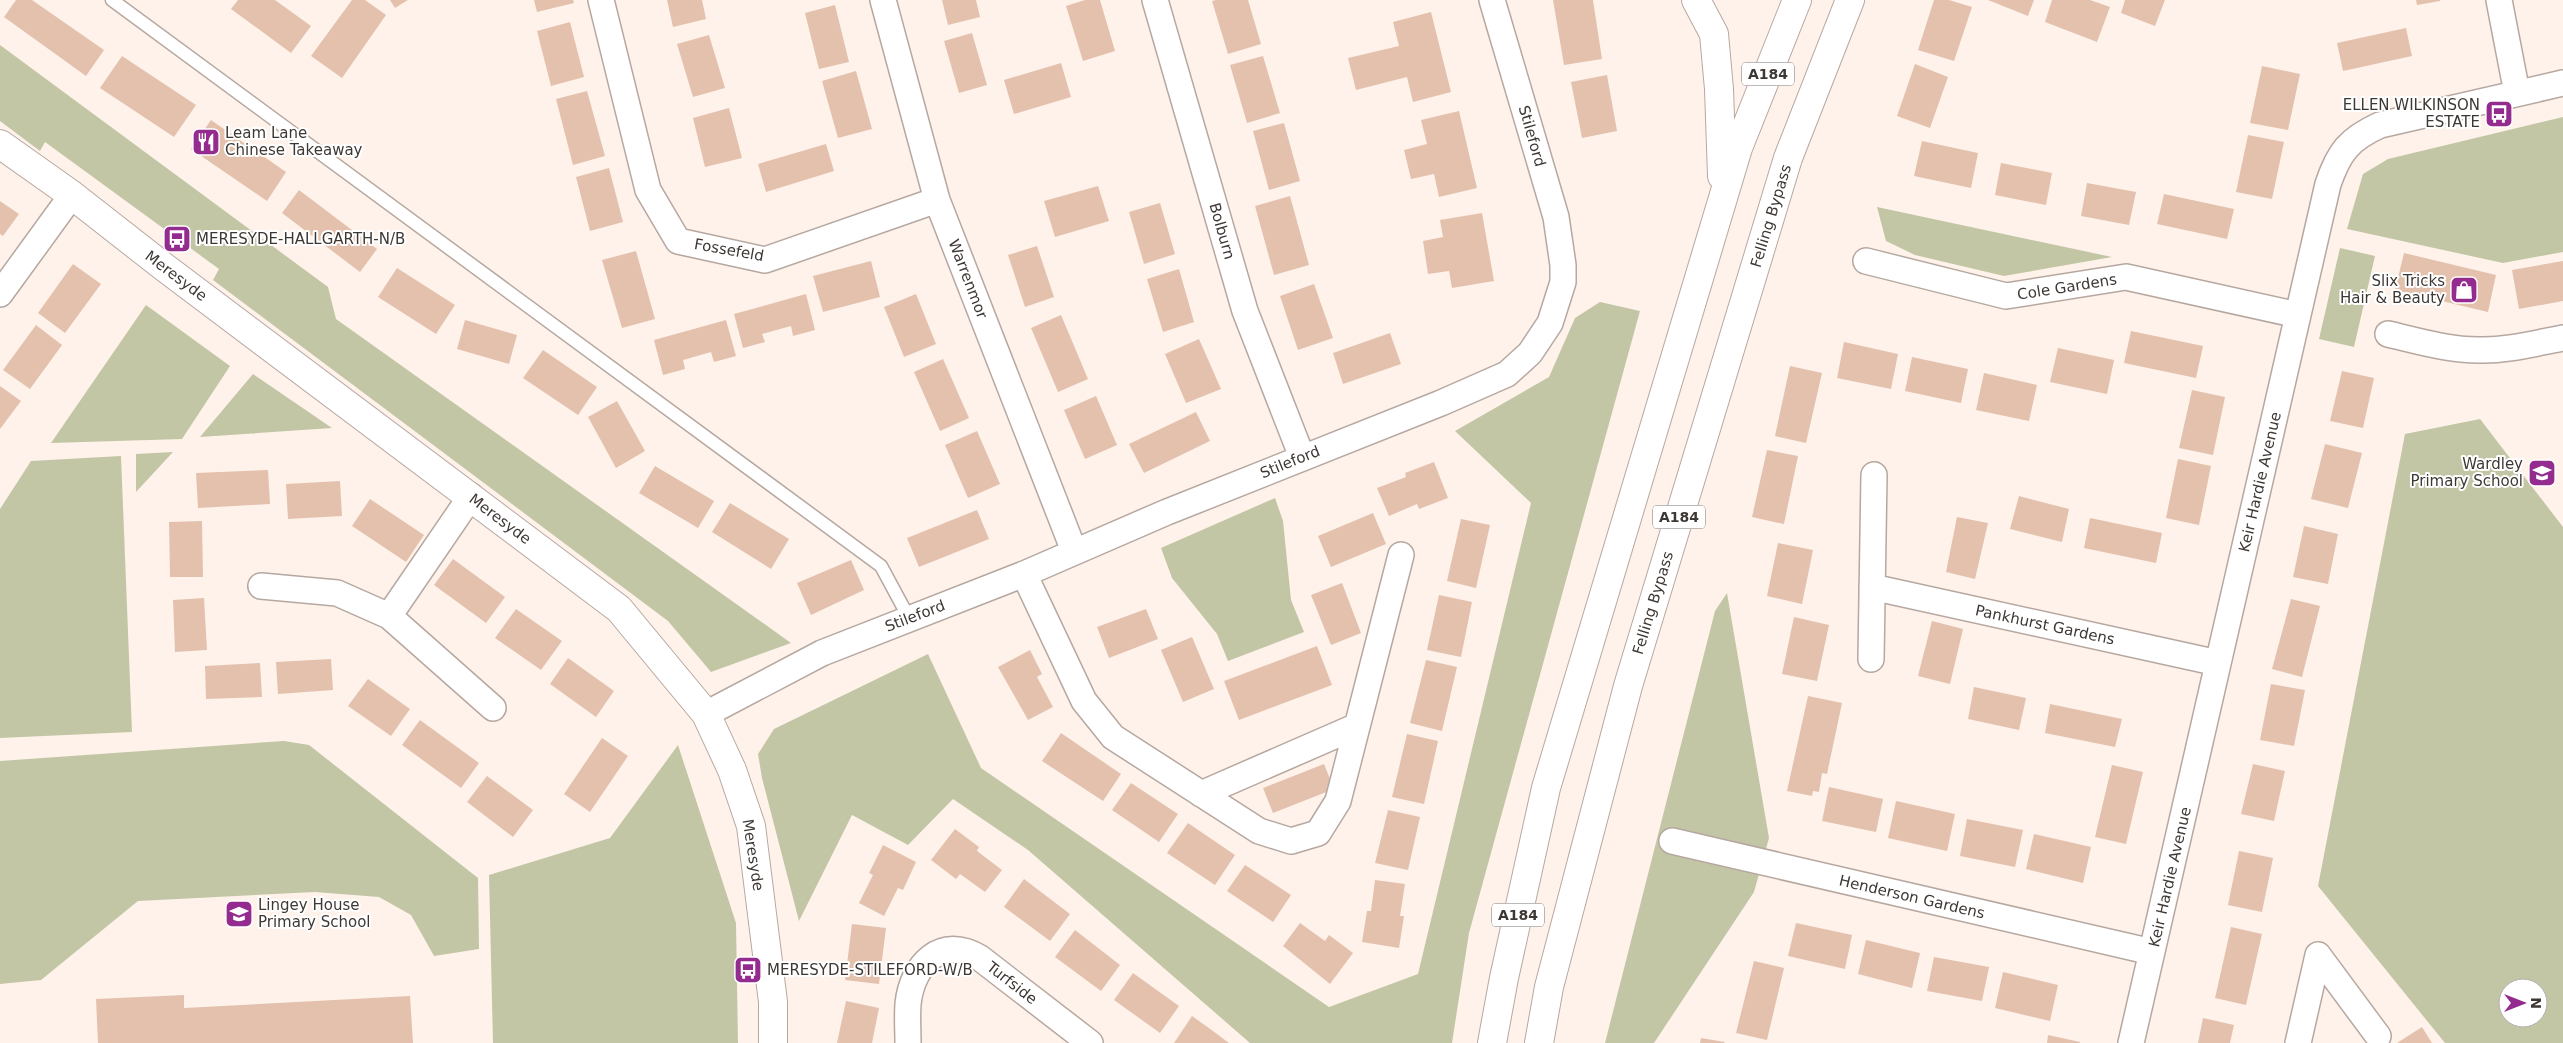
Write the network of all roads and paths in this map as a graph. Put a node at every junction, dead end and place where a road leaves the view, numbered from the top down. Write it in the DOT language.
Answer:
graph roads {
  1 [pos="112,0"];
  2 [pos="601,0"];
  3 [pos="883,0"];
  4 [pos="1154,0"];
  5 [pos="1492,0"];
  6 [pos="1696,0"];
  7 [pos="1797,0"];
  8 [pos="1850,0"];
  9 [pos="2499,0"];
  10 [pos="2563,83"];
  11 [pos="2518,93"];
  12 [pos="0,144"];
  13 [pos="72,195"];
  14 [pos="1723,197"];
  15 [pos="937,200"];
  16 [pos="1866,261"];
  17 [pos="0,294"];
  18 [pos="2298,315"];
  19 [pos="2388,334"];
  20 [pos="2563,338"];
  21 [pos="1302,457"];
  22 [pos="1874,475"];
  23 [pos="471,496"];
  24 [pos="1074,551"];
  25 [pos="1401,555"];
  26 [pos="1024,574"];
  27 [pos="261,586"];
  28 [pos="1872,587"];
  29 [pos="389,616"];
  30 [pos="909,618"];
  31 [pos="1871,659"];
  32 [pos="2218,663"];
  33 [pos="493,708"];
  34 [pos="706,714"];
  35 [pos="1357,726"];
  36 [pos="1201,794"];
  37 [pos="1672,841"];
  38 [pos="2152,952"];
  39 [pos="2378,1036"];
  40 [pos="772,1043"];
  41 [pos="908,1043"];
  42 [pos="1090,1043"];
  43 [pos="1492,1043"];
  44 [pos="1539,1043"];
  45 [pos="2131,1043"];
  46 [pos="2298,1043"];
  1 -- 30 [label="lane"];
  2 -- 15 [label="street, Fossefeld"];
  3 -- 15 [label="street, Warrenmor"];
  4 -- 21 [label="street, Bolburn"];
  5 -- 21 [label="street, Stileford"];
  6 -- 14 [label="main road"];
  7 -- 14 [label="main road, A184"];
  8 -- 44 [label="main road, Felling Bypass / A184"];
  9 -- 11 [label="street"];
  10 -- 11 [label="street, Keir Hardie Avenue"];
  11 -- 18 [label="street, Keir Hardie Avenue"];
  12 -- 13 [label="main road, Meresyde"];
  13 -- 17 [label="street"];
  13 -- 23 [label="main road, Meresyde"];
  14 -- 43 [label="main road, A184"];
  15 -- 24 [label="street, Warrenmor"];
  16 -- 18 [label="street, Cole Gardens"];
  18 -- 32 [label="street, Keir Hardie Avenue"];
  19 -- 20 [label="street"];
  21 -- 24 [label="street, Stileford"];
  22 -- 28 [label="street"];
  23 -- 29 [label="street"];
  23 -- 34 [label="main road, Meresyde"];
  24 -- 26 [label="street, Stileford"];
  25 -- 35 [label="street"];
  26 -- 30 [label="street, Stileford"];
  26 -- 36 [label="street"];
  27 -- 29 [label="street"];
  28 -- 31 [label="street"];
  28 -- 32 [label="street, Pankhurst Gardens"];
  29 -- 33 [label="street"];
  30 -- 34 [label="street, Stileford"];
  32 -- 38 [label="street, Keir Hardie Avenue"];
  34 -- 40 [label="main road, Meresyde"];
  35 -- 36 [label="street"];
  35 -- 36 [label="street"];
  37 -- 38 [label="street, Henderson Gardens"];
  38 -- 45 [label="street, Keir Hardie Avenue"];
  39 -- 46 [label="street"];
  41 -- 42 [label="street, Turfside"];
}
